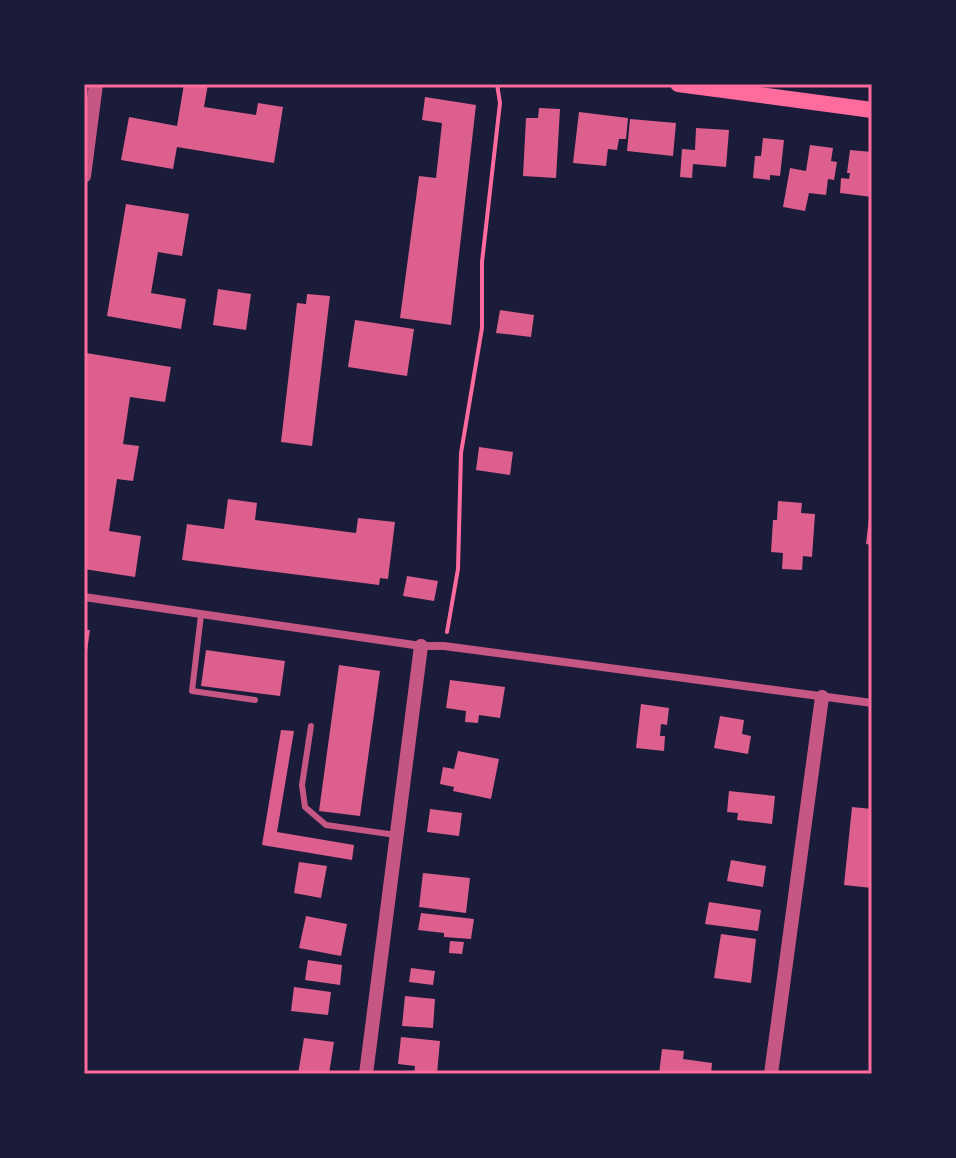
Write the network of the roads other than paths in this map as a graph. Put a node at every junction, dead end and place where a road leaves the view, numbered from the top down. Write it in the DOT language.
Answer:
graph roads {
  1 [pos="96,84"];
  2 [pos="678,84"];
  3 [pos="872,110"];
  4 [pos="84,176"];
  5 [pos="84,597"];
  6 [pos="201,615"];
  7 [pos="421,646"];
  8 [pos="822,697"];
  9 [pos="255,700"];
  10 [pos="872,703"];
  11 [pos="311,726"];
  12 [pos="396,835"];
  13 [pos="366,1074"];
  14 [pos="771,1074"];
  1 -- 4 [label="street"];
  2 -- 3 [label="main road"];
  5 -- 6 [label="street"];
  6 -- 7 [label="street"];
  6 -- 9 [label="lane"];
  7 -- 8 [label="street"];
  7 -- 12 [label="street"];
  8 -- 10 [label="street"];
  8 -- 14 [label="street"];
  11 -- 12 [label="lane"];
  12 -- 13 [label="street"];
}
